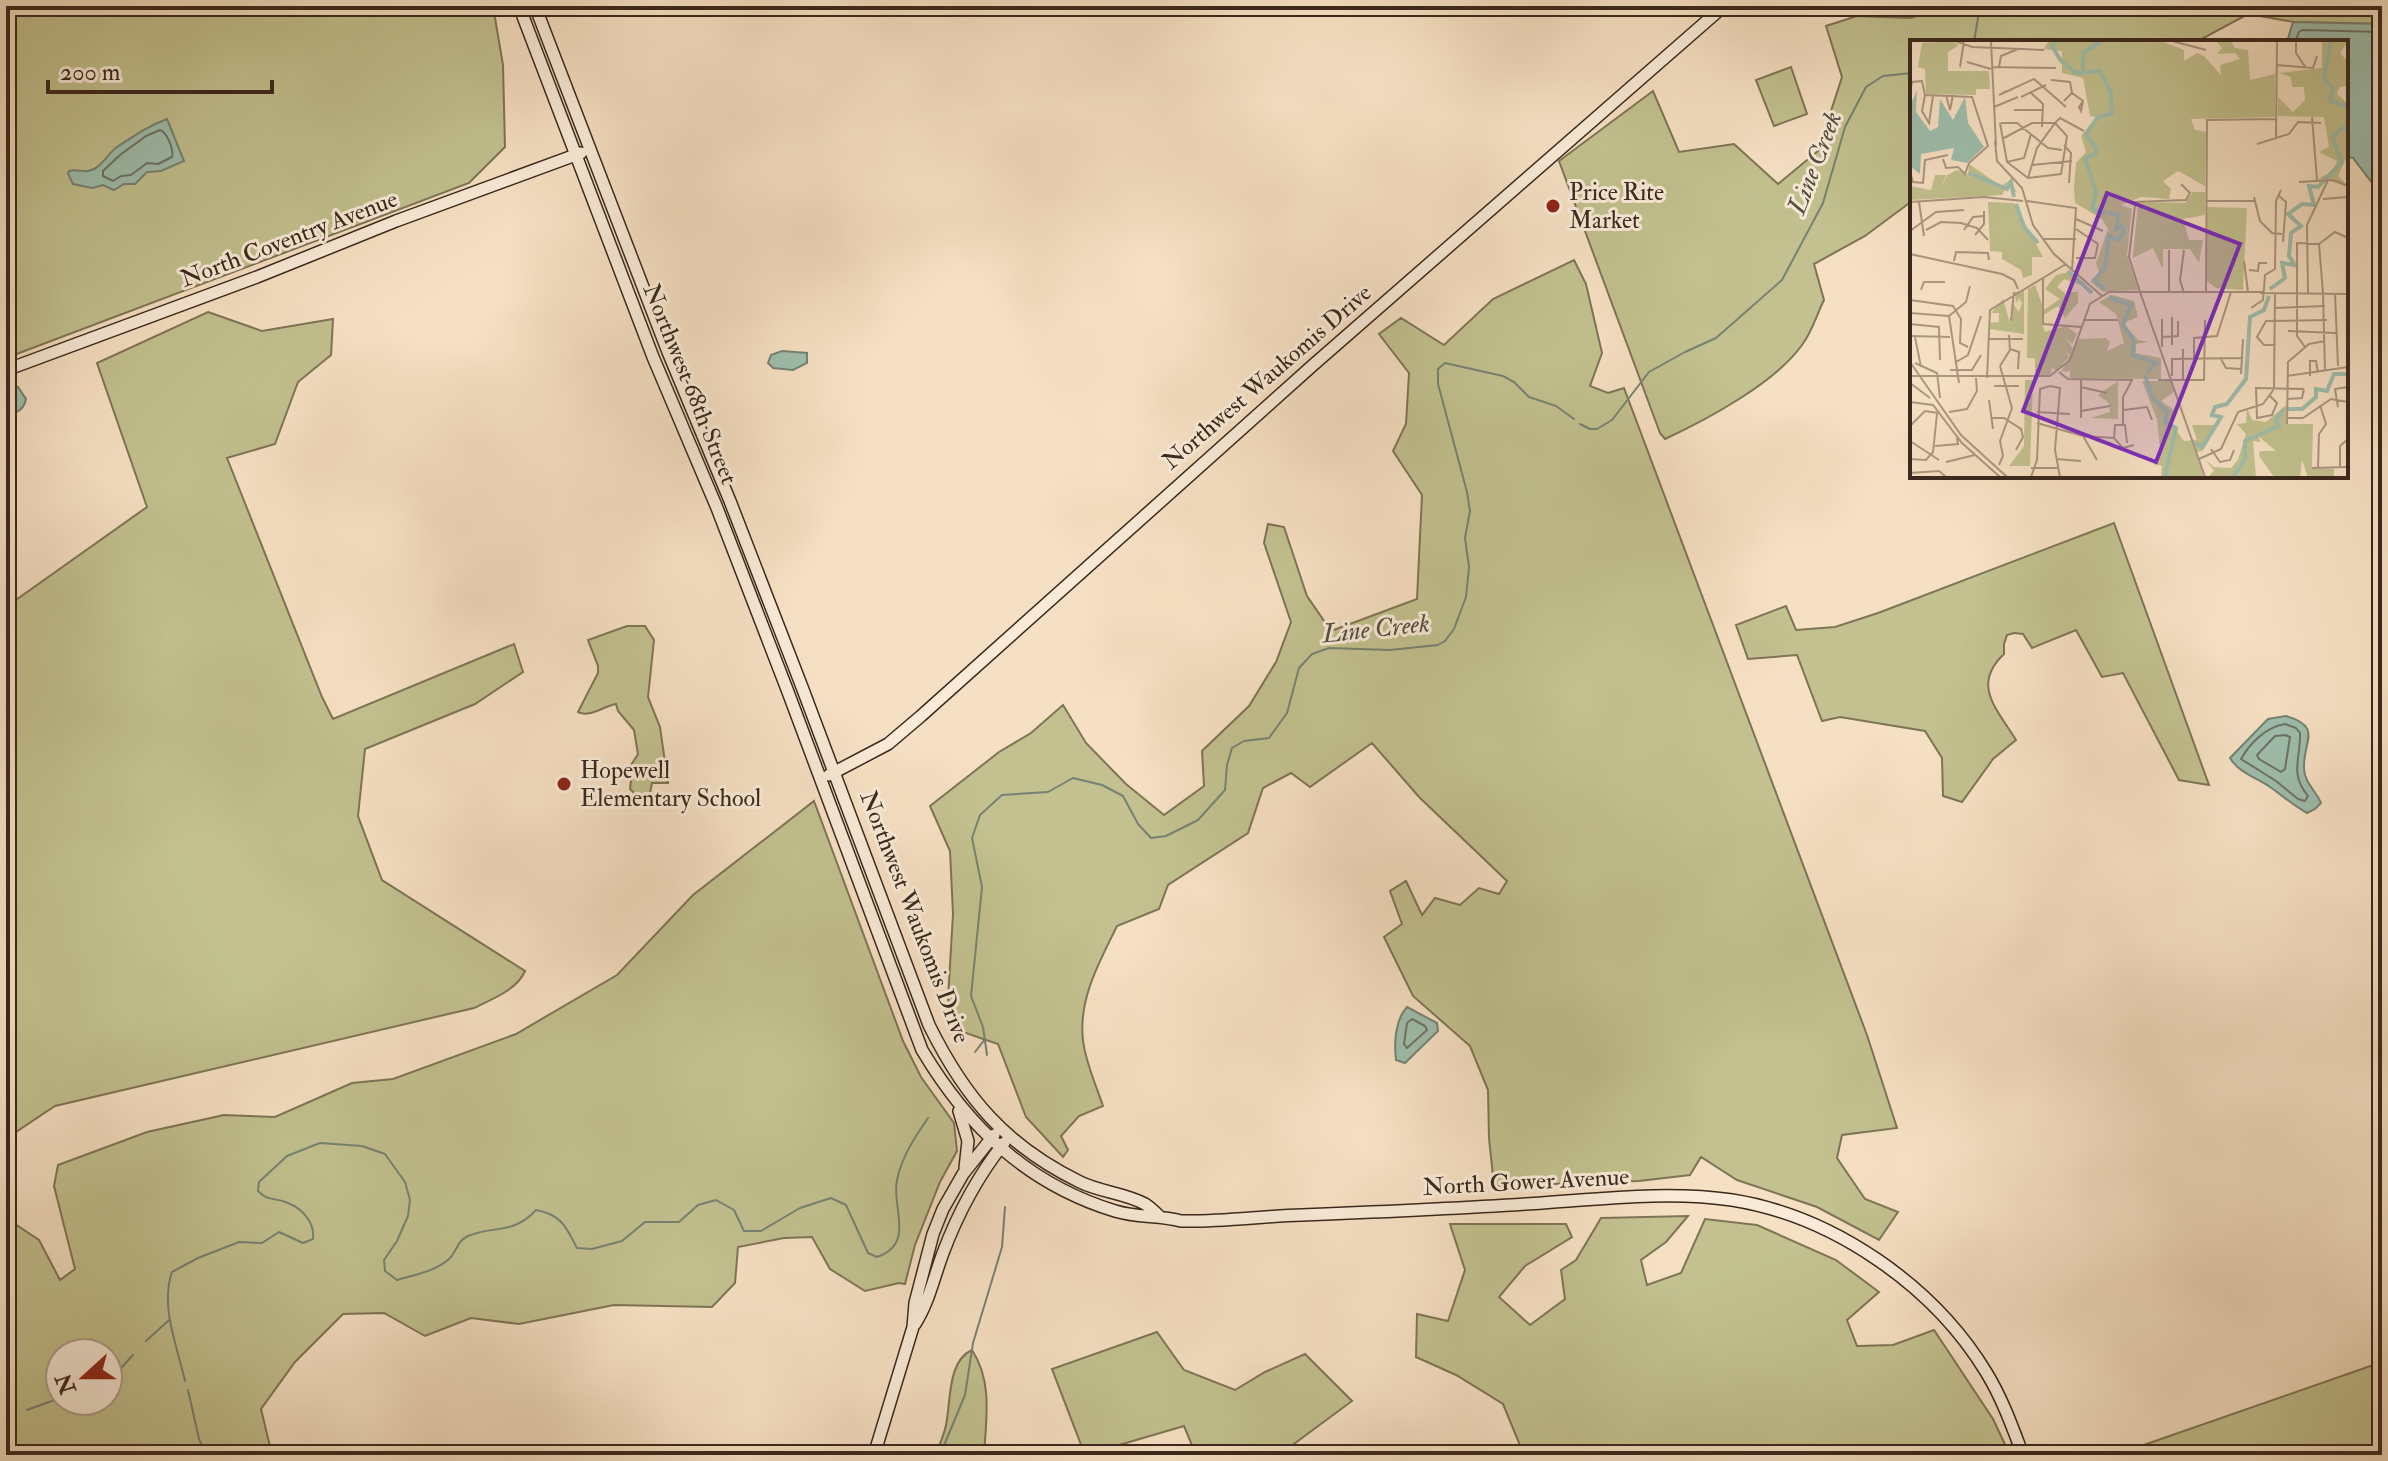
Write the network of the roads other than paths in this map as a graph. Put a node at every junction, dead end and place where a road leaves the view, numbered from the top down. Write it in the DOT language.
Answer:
graph roads {
  1 [pos="519,6"];
  2 [pos="535,6"];
  3 [pos="1724,6"];
  4 [pos="589,150"];
  5 [pos="576,155"];
  6 [pos="6,370"];
  7 [pos="802,687"];
  8 [pos="788,692"];
  9 [pos="834,773"];
  10 [pos="821,778"];
  11 [pos="922,1050"];
  12 [pos="957,1103"];
  13 [pos="999,1128"];
  14 [pos="1009,1136"];
  15 [pos="990,1140"];
  16 [pos="1000,1148"];
  17 [pos="963,1174"];
  18 [pos="1159,1216"];
  19 [pos="913,1327"];
  20 [pos="874,1455"];
  21 [pos="2023,1455"];
  1 -- 5 [label="main road, Northwest 68th Street"];
  2 -- 4 [label="main road, Northwest 68th Street"];
  3 -- 9 [label="main road, Northwest Waukomis Drive"];
  4 -- 5 [label="main road, North Coventry Avenue"];
  4 -- 7 [label="main road, Northwest 68th Street"];
  5 -- 6 [label="main road, North Coventry Avenue"];
  5 -- 8 [label="main road, Northwest 68th Street"];
  7 -- 8 [label="main road"];
  7 -- 9 [label="main road, Northwest 68th Street"];
  8 -- 10 [label="main road, Northwest 68th Street"];
  9 -- 10 [label="main road, Northwest Waukomis Drive"];
  9 -- 13 [label="main road, Northwest Waukomis Drive"];
  10 -- 11 [label="main road, Northwest Waukomis Drive"];
  11 -- 12 [label="main road, North Gower Avenue"];
  12 -- 15 [label="main road, North Gower Avenue"];
  12 -- 17 [label="main road"];
  13 -- 14 [label="main road, North Gower Avenue"];
  13 -- 15 [label="main road"];
  14 -- 16 [label="main road"];
  14 -- 18 [label="main road, North Gower Avenue"];
  15 -- 16 [label="main road, North Gower Avenue"];
  15 -- 17 [label="main road"];
  16 -- 18 [label="main road, North Gower Avenue"];
  16 -- 19 [label="main road"];
  17 -- 19 [label="main road"];
  18 -- 21 [label="main road, North Gower Avenue"];
  19 -- 20 [label="main road"];
}
